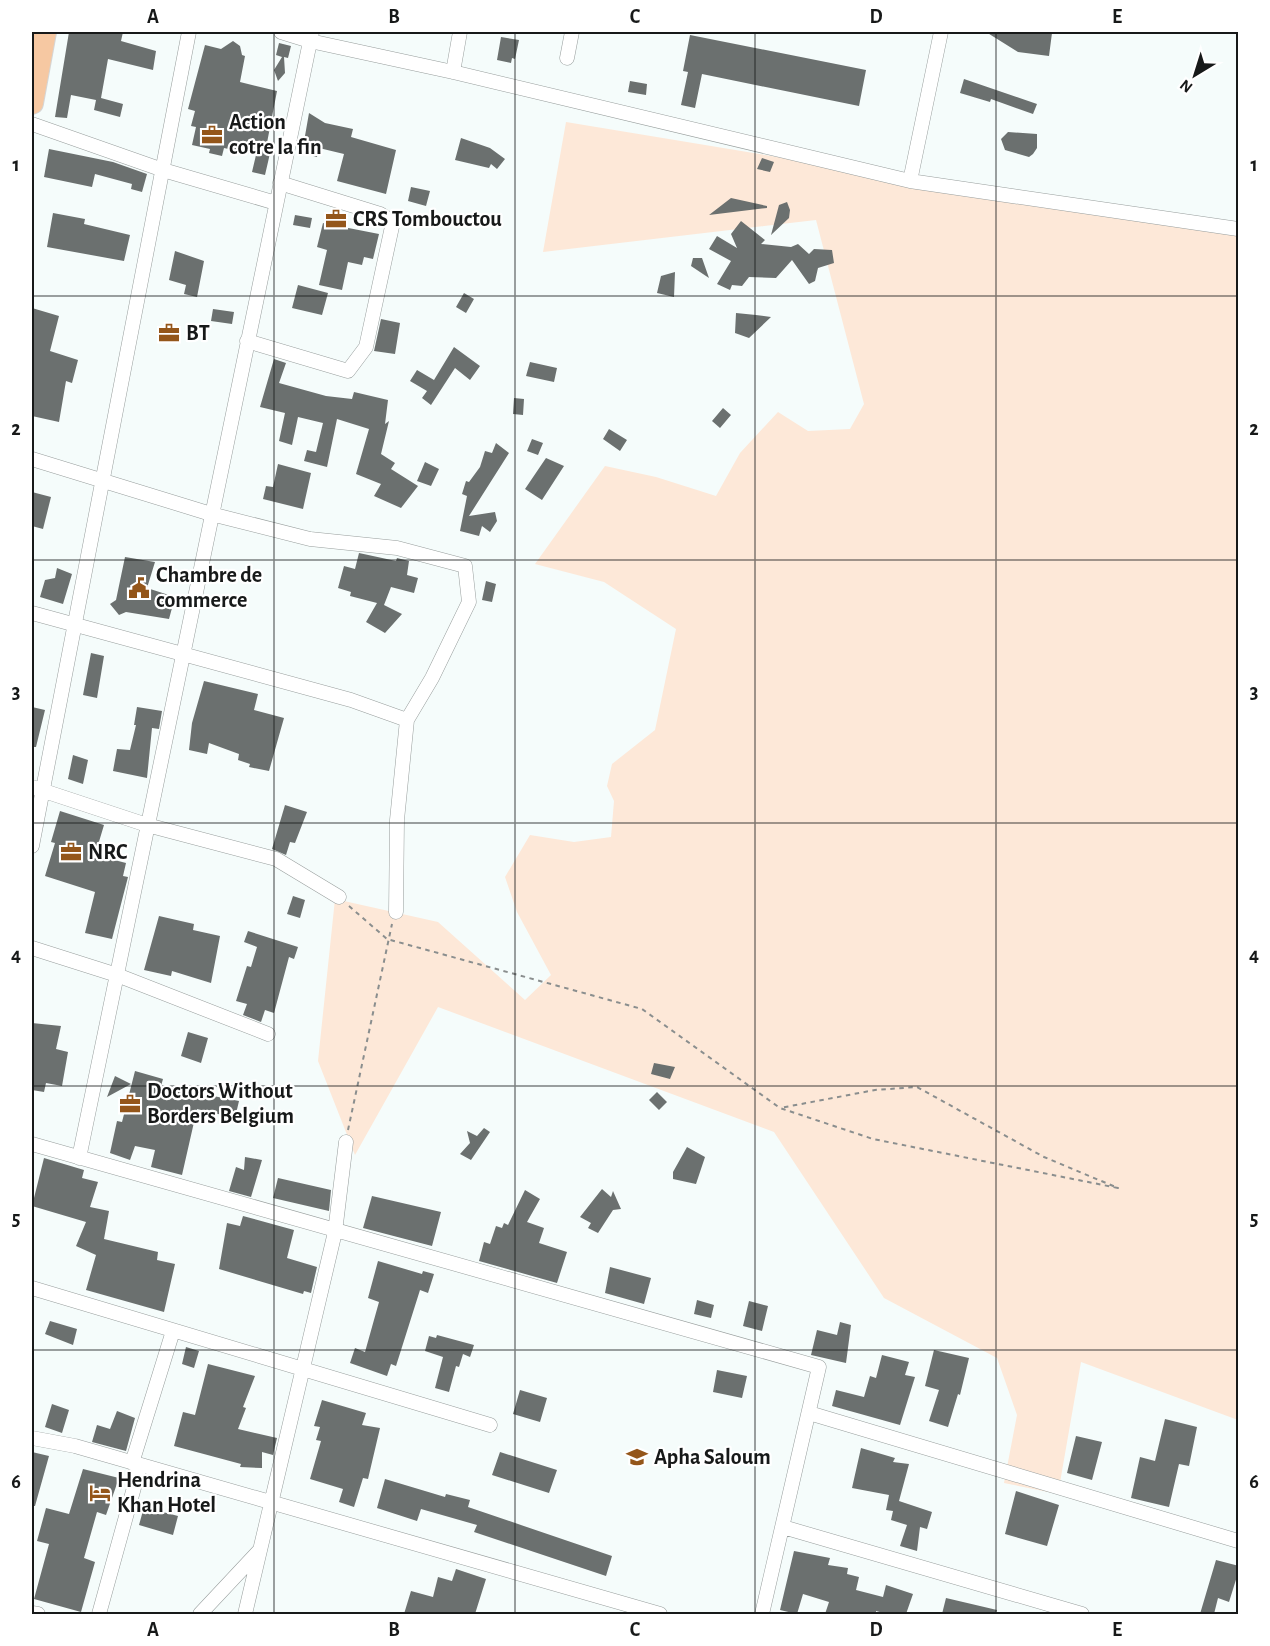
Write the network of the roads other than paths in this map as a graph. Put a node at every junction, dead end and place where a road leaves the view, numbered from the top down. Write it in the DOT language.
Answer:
graph roads {
  1 [pos="45,32"];
  2 [pos="189,32"];
  3 [pos="281,32"];
  4 [pos="460,32"];
  5 [pos="572,32"];
  6 [pos="941,32"];
  7 [pos="311,36"];
  8 [pos="567,58"];
  9 [pos="453,72"];
  10 [pos="32,102"];
  11 [pos="32,124"];
  12 [pos="163,170"];
  13 [pos="909,181"];
  14 [pos="280,183"];
  15 [pos="276,203"];
  16 [pos="1239,229"];
  17 [pos="247,342"];
  18 [pos="32,459"];
  19 [pos="102,481"];
  20 [pos="210,514"];
  21 [pos="32,613"];
  22 [pos="74,625"];
  23 [pos="181,654"];
  24 [pos="407,720"];
  25 [pos="37,789"];
  26 [pos="147,825"];
  27 [pos="32,846"];
  28 [pos="339,897"];
  29 [pos="396,912"];
  30 [pos="32,948"];
  31 [pos="117,975"];
  32 [pos="268,1034"];
  33 [pos="346,1142"];
  34 [pos="32,1144"];
  35 [pos="79,1158"];
  36 [pos="335,1232"];
  37 [pos="32,1288"];
  38 [pos="173,1331"];
  39 [pos="303,1370"];
  40 [pos="809,1413"];
  41 [pos="490,1425"];
  42 [pos="32,1438"];
  43 [pos="136,1464"];
  44 [pos="272,1504"];
  45 [pos="783,1527"];
  46 [pos="1239,1541"];
  47 [pos="261,1549"];
  48 [pos="32,1612"];
  49 [pos="38,1614"];
  50 [pos="99,1614"];
  51 [pos="200,1614"];
  52 [pos="245,1614"];
  53 [pos="660,1614"];
  54 [pos="762,1614"];
  55 [pos="1082,1614"];
  1 -- 10 [label="main road"];
  2 -- 12 [label="street"];
  3 -- 7 [label="street"];
  4 -- 9 [label="street"];
  5 -- 8 [label="street"];
  6 -- 13 [label="street"];
  7 -- 9 [label="street"];
  7 -- 14 [label="street"];
  9 -- 13 [label="street"];
  11 -- 12 [label="street"];
  12 -- 15 [label="street"];
  12 -- 19 [label="street"];
  13 -- 16 [label="street"];
  14 -- 15 [label="street"];
  14 -- 17 [label="street"];
  15 -- 17 [label="street"];
  17 -- 20 [label="street"];
  18 -- 19 [label="street"];
  19 -- 20 [label="street"];
  19 -- 22 [label="street"];
  20 -- 23 [label="street"];
  20 -- 24 [label="street"];
  21 -- 22 [label="street"];
  22 -- 23 [label="street"];
  22 -- 25 [label="street"];
  23 -- 24 [label="street"];
  23 -- 26 [label="street"];
  24 -- 29 [label="street"];
  25 -- 26 [label="street"];
  25 -- 27 [label="street"];
  26 -- 28 [label="street"];
  26 -- 31 [label="street"];
  30 -- 31 [label="street"];
  31 -- 32 [label="street"];
  31 -- 35 [label="street"];
  33 -- 36 [label="street"];
  34 -- 35 [label="street"];
  35 -- 36 [label="street"];
  36 -- 39 [label="street"];
  36 -- 40 [label="street"];
  37 -- 38 [label="street"];
  38 -- 39 [label="street"];
  38 -- 43 [label="street"];
  39 -- 41 [label="street"];
  39 -- 44 [label="street"];
  40 -- 45 [label="street"];
  40 -- 46 [label="street"];
  42 -- 43 [label="street"];
  43 -- 44 [label="street"];
  43 -- 50 [label="street"];
  44 -- 47 [label="street"];
  44 -- 53 [label="street"];
  45 -- 54 [label="street"];
  45 -- 55 [label="street"];
  47 -- 51 [label="street"];
  47 -- 52 [label="street"];
  48 -- 49 [label="street"];
}
